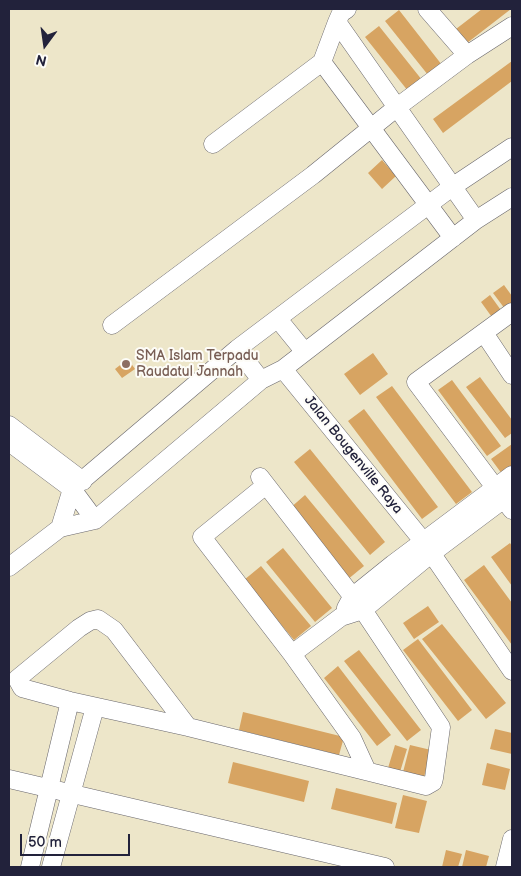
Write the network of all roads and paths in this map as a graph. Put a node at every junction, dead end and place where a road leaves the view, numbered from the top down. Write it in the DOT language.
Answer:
graph roads {
  1 [pos="426,9"];
  2 [pos="342,16"];
  3 [pos="512,26"];
  4 [pos="467,55"];
  5 [pos="322,62"];
  6 [pos="396,108"];
  7 [pos="372,128"];
  8 [pos="213,144"];
  9 [pos="512,147"];
  10 [pos="452,187"];
  11 [pos="512,198"];
  12 [pos="427,206"];
  13 [pos="476,220"];
  14 [pos="453,238"];
  15 [pos="512,312"];
  16 [pos="278,319"];
  17 [pos="112,325"];
  18 [pos="484,333"];
  19 [pos="237,349"];
  20 [pos="304,351"];
  21 [pos="282,369"];
  22 [pos="512,375"];
  23 [pos="261,380"];
  24 [pos="9,425"];
  25 [pos="9,442"];
  26 [pos="512,475"];
  27 [pos="77,485"];
  28 [pos="506,497"];
  29 [pos="95,520"];
  30 [pos="60,528"];
  31 [pos="427,547"];
  32 [pos="9,567"];
  33 [pos="358,604"];
  34 [pos="292,654"];
  35 [pos="512,671"];
  36 [pos="70,701"];
  37 [pos="95,707"];
  38 [pos="188,727"];
  39 [pos="367,771"];
  40 [pos="9,780"];
  41 [pos="48,788"];
  42 [pos="71,794"];
  43 [pos="512,839"];
  44 [pos="30,867"];
  45 [pos="51,867"];
  46 [pos="385,867"];
  47 [pos="506,867"];
  1 -- 4 [label="street"];
  2 -- 5 [label="street"];
  2 -- 6 [label="street"];
  3 -- 4 [label="street"];
  4 -- 6 [label="street"];
  5 -- 7 [label="street"];
  5 -- 8 [label="street"];
  6 -- 7 [label="street"];
  6 -- 10 [label="street"];
  7 -- 12 [label="street"];
  7 -- 17 [label="street"];
  9 -- 10 [label="street"];
  10 -- 12 [label="street"];
  10 -- 13 [label="street"];
  11 -- 13 [label="street"];
  12 -- 14 [label="street"];
  12 -- 16 [label="street"];
  13 -- 14 [label="street"];
  14 -- 20 [label="street"];
  15 -- 18 [label="street"];
  16 -- 19 [label="street"];
  16 -- 20 [label="street"];
  18 -- 22 [label="street"];
  18 -- 28 [label="street"];
  19 -- 23 [label="street"];
  19 -- 27 [label="street"];
  20 -- 21 [label="street"];
  21 -- 23 [label="street"];
  21 -- 31 [label="street, Jalan Bougenville Raya"];
  23 -- 29 [label="street"];
  24 -- 27 [label="street"];
  25 -- 27 [label="street"];
  26 -- 28 [label="street"];
  27 -- 29 [label="street"];
  27 -- 30 [label="street"];
  28 -- 31 [label="street"];
  29 -- 30 [label="street"];
  30 -- 32 [label="street"];
  31 -- 33 [label="street"];
  31 -- 35 [label="street, Jalan Bougenville Raya"];
  33 -- 34 [label="street"];
  33 -- 34 [label="street"];
  33 -- 39 [label="street"];
  34 -- 39 [label="street"];
  36 -- 37 [label="street"];
  36 -- 38 [label="street"];
  36 -- 41 [label="street"];
  37 -- 38 [label="street"];
  37 -- 42 [label="street"];
  38 -- 39 [label="street"];
  40 -- 41 [label="street"];
  41 -- 42 [label="street"];
  41 -- 44 [label="street"];
  42 -- 45 [label="street"];
  42 -- 46 [label="street"];
  43 -- 47 [label="street"];
}
